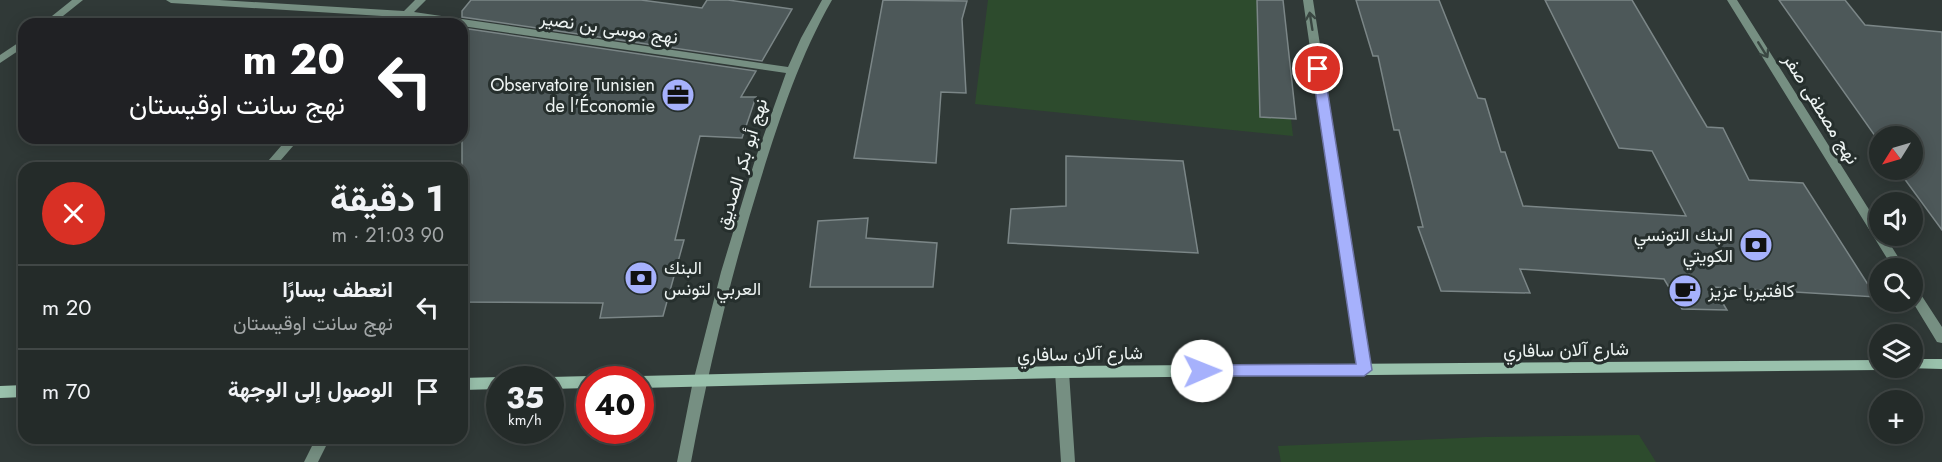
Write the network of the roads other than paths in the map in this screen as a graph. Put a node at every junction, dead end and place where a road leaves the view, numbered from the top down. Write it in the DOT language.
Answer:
graph roads {
  1 [pos="78,0"];
  2 [pos="171,0"];
  3 [pos="421,0"];
  4 [pos="827,0"];
  5 [pos="1308,0"];
  6 [pos="1732,0"];
  7 [pos="404,14"];
  8 [pos="55,18"];
  9 [pos="401,18"];
  10 [pos="431,18"];
  11 [pos="468,23"];
  12 [pos="18,46"];
  13 [pos="0,60"];
  14 [pos="790,71"];
  15 [pos="289,144"];
  16 [pos="273,162"];
  17 [pos="1893,258"];
  18 [pos="1923,308"];
  19 [pos="1942,338"];
  20 [pos="1869,364"];
  21 [pos="1923,364"];
  22 [pos="1942,364"];
  23 [pos="1364,370"];
  24 [pos="1062,372"];
  25 [pos="698,381"];
  26 [pos="654,382"];
  27 [pos="486,383"];
  28 [pos="468,384"];
  29 [pos="18,391"];
  30 [pos="0,392"];
  31 [pos="320,444"];
  32 [pos="311,462"];
  33 [pos="684,462"];
  34 [pos="1068,462"];
  1 -- 8 [label="street"];
  2 -- 7 [label="street, نهج موسى بن نصير"];
  3 -- 7 [label="street"];
  4 -- 14 [label="street, نهج أبو بكر الصديق"];
  23 -- 5 [label="street, one-way"];
  6 -- 17 [label="street, نهج مصطفى صفر, one-way"];
  7 -- 9 [label="street"];
  7 -- 10 [label="street, نهج موسى بن نصير"];
  11 -- 14 [label="street, نهج موسى بن نصير"];
  12 -- 13 [label="street"];
  14 -- 25 [label="street, نهج أبو بكر الصديق"];
  15 -- 16 [label="street"];
  18 -- 19 [label="street"];
  20 -- 23 [label="street, شارع آلان سافاري"];
  21 -- 22 [label="street"];
  23 -- 24 [label="street, شارع آلان سافاري"];
  24 -- 25 [label="street, شارع آلان سافاري"];
  24 -- 34 [label="street"];
  25 -- 26 [label="street, شارع آلان سافاري"];
  25 -- 33 [label="street, نهج أبو بكر الصديق"];
  27 -- 28 [label="street"];
  29 -- 30 [label="street"];
  31 -- 32 [label="street"];
}
